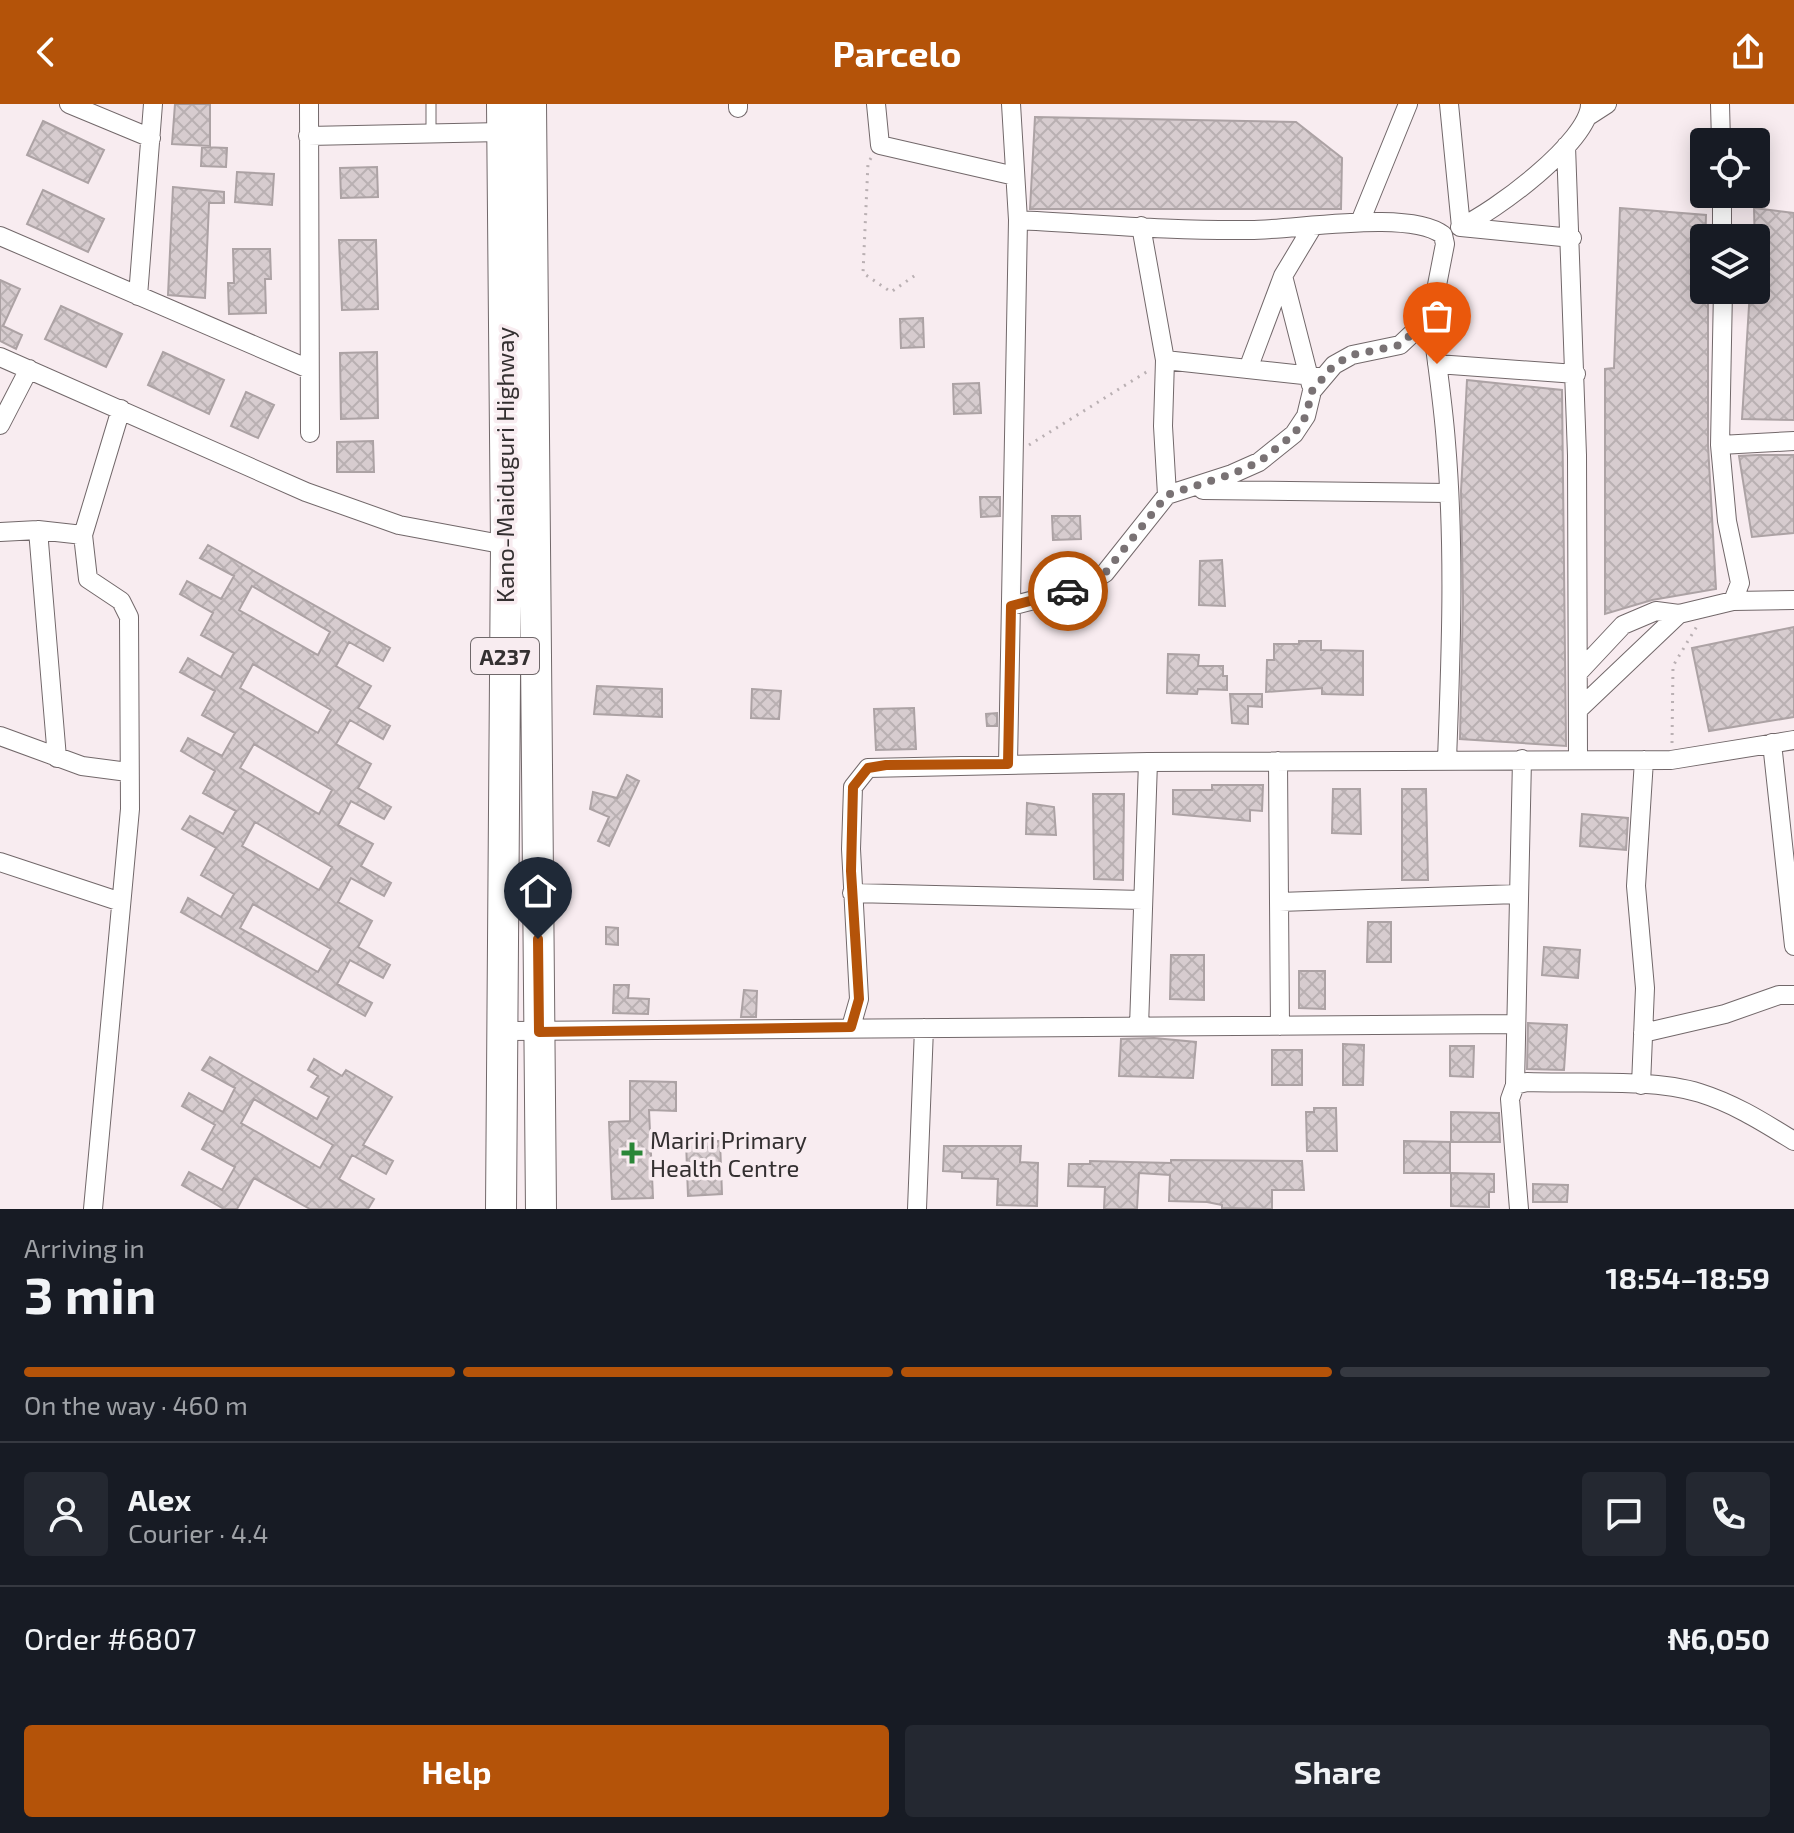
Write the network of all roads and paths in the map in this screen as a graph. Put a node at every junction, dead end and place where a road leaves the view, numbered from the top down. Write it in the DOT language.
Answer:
graph roads {
  1 [pos="69,104"];
  2 [pos="153,104"];
  3 [pos="309,104"];
  4 [pos="431,104"];
  5 [pos="531,104"];
  6 [pos="876,104"];
  7 [pos="1011,104"];
  8 [pos="1408,104"];
  9 [pos="1449,104"];
  10 [pos="1607,104"];
  11 [pos="1720,104"];
  12 [pos="1590,109"];
  13 [pos="502,118"];
  14 [pos="1721,128"];
  15 [pos="431,133"];
  16 [pos="308,136"];
  17 [pos="151,138"];
  18 [pos="880,145"];
  19 [pos="1566,146"];
  20 [pos="1015,176"];
  21 [pos="1018,220"];
  22 [pos="1360,222"];
  23 [pos="1141,226"];
  24 [pos="1313,226"];
  25 [pos="1461,227"];
  26 [pos="1443,235"];
  27 [pos="0,236"];
  28 [pos="1572,238"];
  29 [pos="917,274"];
  30 [pos="1283,276"];
  31 [pos="138,296"];
  32 [pos="1723,304"];
  33 [pos="1431,316"];
  34 [pos="0,357"];
  35 [pos="1165,360"];
  36 [pos="1437,364"];
  37 [pos="29,369"];
  38 [pos="309,369"];
  39 [pos="1248,369"];
  40 [pos="1576,374"];
  41 [pos="1314,381"];
  42 [pos="121,409"];
  43 [pos="0,425"];
  44 [pos="310,433"];
  45 [pos="1794,441"];
  46 [pos="1720,445"];
  47 [pos="1014,454"];
  48 [pos="1175,492"];
  49 [pos="1448,493"];
  50 [pos="38,530"];
  51 [pos="0,532"];
  52 [pos="83,535"];
  53 [pos="506,545"];
  54 [pos="1794,600"];
  55 [pos="1733,601"];
  56 [pos="1011,606"];
  57 [pos="1707,609"];
  58 [pos="1679,614"];
  59 [pos="1578,673"];
  60 [pos="1578,710"];
  61 [pos="0,736"];
  62 [pos="1794,740"];
  63 [pos="1772,743"];
  64 [pos="57,758"];
  65 [pos="1522,759"];
  66 [pos="1578,759"];
  67 [pos="1447,760"];
  68 [pos="1644,760"];
  69 [pos="1671,760"];
  70 [pos="1278,761"];
  71 [pos="1148,762"];
  72 [pos="1008,764"];
  73 [pos="128,772"];
  74 [pos="0,862"];
  75 [pos="852,893"];
  76 [pos="1518,894"];
  77 [pos="1143,900"];
  78 [pos="121,902"];
  79 [pos="1279,902"];
  80 [pos="1794,946"];
  81 [pos="1794,995"];
  82 [pos="1514,1024"];
  83 [pos="1280,1026"];
  84 [pos="851,1027"];
  85 [pos="1139,1027"];
  86 [pos="924,1028"];
  87 [pos="501,1031"];
  88 [pos="539,1032"];
  89 [pos="1643,1033"];
  90 [pos="1515,1085"];
  91 [pos="1641,1085"];
  92 [pos="1794,1141"];
  93 [pos="93,1209"];
  94 [pos="501,1209"];
  95 [pos="541,1209"];
  96 [pos="917,1209"];
  97 [pos="1519,1209"];
  1 -- 17 [label="street"];
  2 -- 17 [label="street"];
  3 -- 16 [label="street"];
  4 -- 15 [label="lane"];
  5 -- 88 [label="highway, Kano-Maiduguri Highway / A237"];
  6 -- 18 [label="street"];
  7 -- 20 [label="street"];
  8 -- 22 [label="street"];
  9 -- 25 [label="street"];
  10 -- 12 [label="street"];
  11 -- 14 [label="street"];
  12 -- 19 [label="street"];
  13 -- 15 [label="street"];
  13 -- 53 [label="highway, Kano-Maiduguri Highway / A237"];
  15 -- 16 [label="street"];
  16 -- 38 [label="street"];
  17 -- 31 [label="street"];
  18 -- 20 [label="street"];
  18 -- 29 [label="path"];
  19 -- 25 [label="street"];
  19 -- 28 [label="street"];
  20 -- 21 [label="street"];
  21 -- 23 [label="street"];
  21 -- 47 [label="street"];
  22 -- 24 [label="street"];
  22 -- 26 [label="street"];
  23 -- 24 [label="street"];
  23 -- 35 [label="street"];
  24 -- 30 [label="street"];
  25 -- 26 [label="street"];
  25 -- 28 [label="street"];
  26 -- 33 [label="street"];
  27 -- 31 [label="street"];
  28 -- 40 [label="street"];
  30 -- 39 [label="street"];
  30 -- 41 [label="street"];
  31 -- 38 [label="street"];
  32 -- 46 [label="street"];
  33 -- 36 [label="street"];
  33 -- 41 [label="street"];
  34 -- 37 [label="street"];
  35 -- 39 [label="street"];
  35 -- 47 [label="path"];
  35 -- 48 [label="street"];
  36 -- 40 [label="street"];
  36 -- 49 [label="street"];
  37 -- 42 [label="street"];
  37 -- 43 [label="street"];
  38 -- 44 [label="street"];
  39 -- 41 [label="street"];
  40 -- 59 [label="street"];
  41 -- 48 [label="street"];
  42 -- 52 [label="street"];
  42 -- 53 [label="street"];
  45 -- 46 [label="street"];
  46 -- 55 [label="street"];
  47 -- 56 [label="street"];
  48 -- 49 [label="street"];
  48 -- 56 [label="street"];
  49 -- 67 [label="street"];
  50 -- 51 [label="street"];
  50 -- 52 [label="street"];
  50 -- 64 [label="street"];
  52 -- 73 [label="street"];
  53 -- 87 [label="highway, Kano-Maiduguri Highway / A237"];
  54 -- 55 [label="street"];
  55 -- 57 [label="street"];
  56 -- 72 [label="street"];
  57 -- 58 [label="street"];
  57 -- 69 [label="path"];
  58 -- 59 [label="street"];
  58 -- 60 [label="street"];
  59 -- 60 [label="street"];
  60 -- 66 [label="street"];
  61 -- 64 [label="street"];
  62 -- 63 [label="street"];
  63 -- 69 [label="street"];
  63 -- 80 [label="street"];
  64 -- 73 [label="street"];
  65 -- 66 [label="street"];
  65 -- 67 [label="street"];
  65 -- 76 [label="street"];
  66 -- 68 [label="street"];
  67 -- 70 [label="street"];
  68 -- 69 [label="street"];
  68 -- 89 [label="street"];
  70 -- 71 [label="street"];
  70 -- 79 [label="street"];
  71 -- 72 [label="street"];
  71 -- 77 [label="street"];
  72 -- 75 [label="street"];
  73 -- 78 [label="street"];
  74 -- 78 [label="street"];
  75 -- 77 [label="street"];
  75 -- 84 [label="street"];
  76 -- 79 [label="street"];
  76 -- 82 [label="street"];
  77 -- 85 [label="street"];
  78 -- 93 [label="street"];
  79 -- 83 [label="street"];
  81 -- 89 [label="street"];
  82 -- 83 [label="street"];
  82 -- 90 [label="street"];
  83 -- 85 [label="street"];
  84 -- 86 [label="street"];
  84 -- 88 [label="street"];
  85 -- 86 [label="street"];
  86 -- 96 [label="street"];
  87 -- 88 [label="street"];
  87 -- 94 [label="highway, Kano-Maiduguri Highway / A237"];
  88 -- 95 [label="highway, Kano-Maiduguri Highway / A237"];
  89 -- 91 [label="street"];
  90 -- 91 [label="street"];
  90 -- 97 [label="street"];
  91 -- 92 [label="street"];
}
